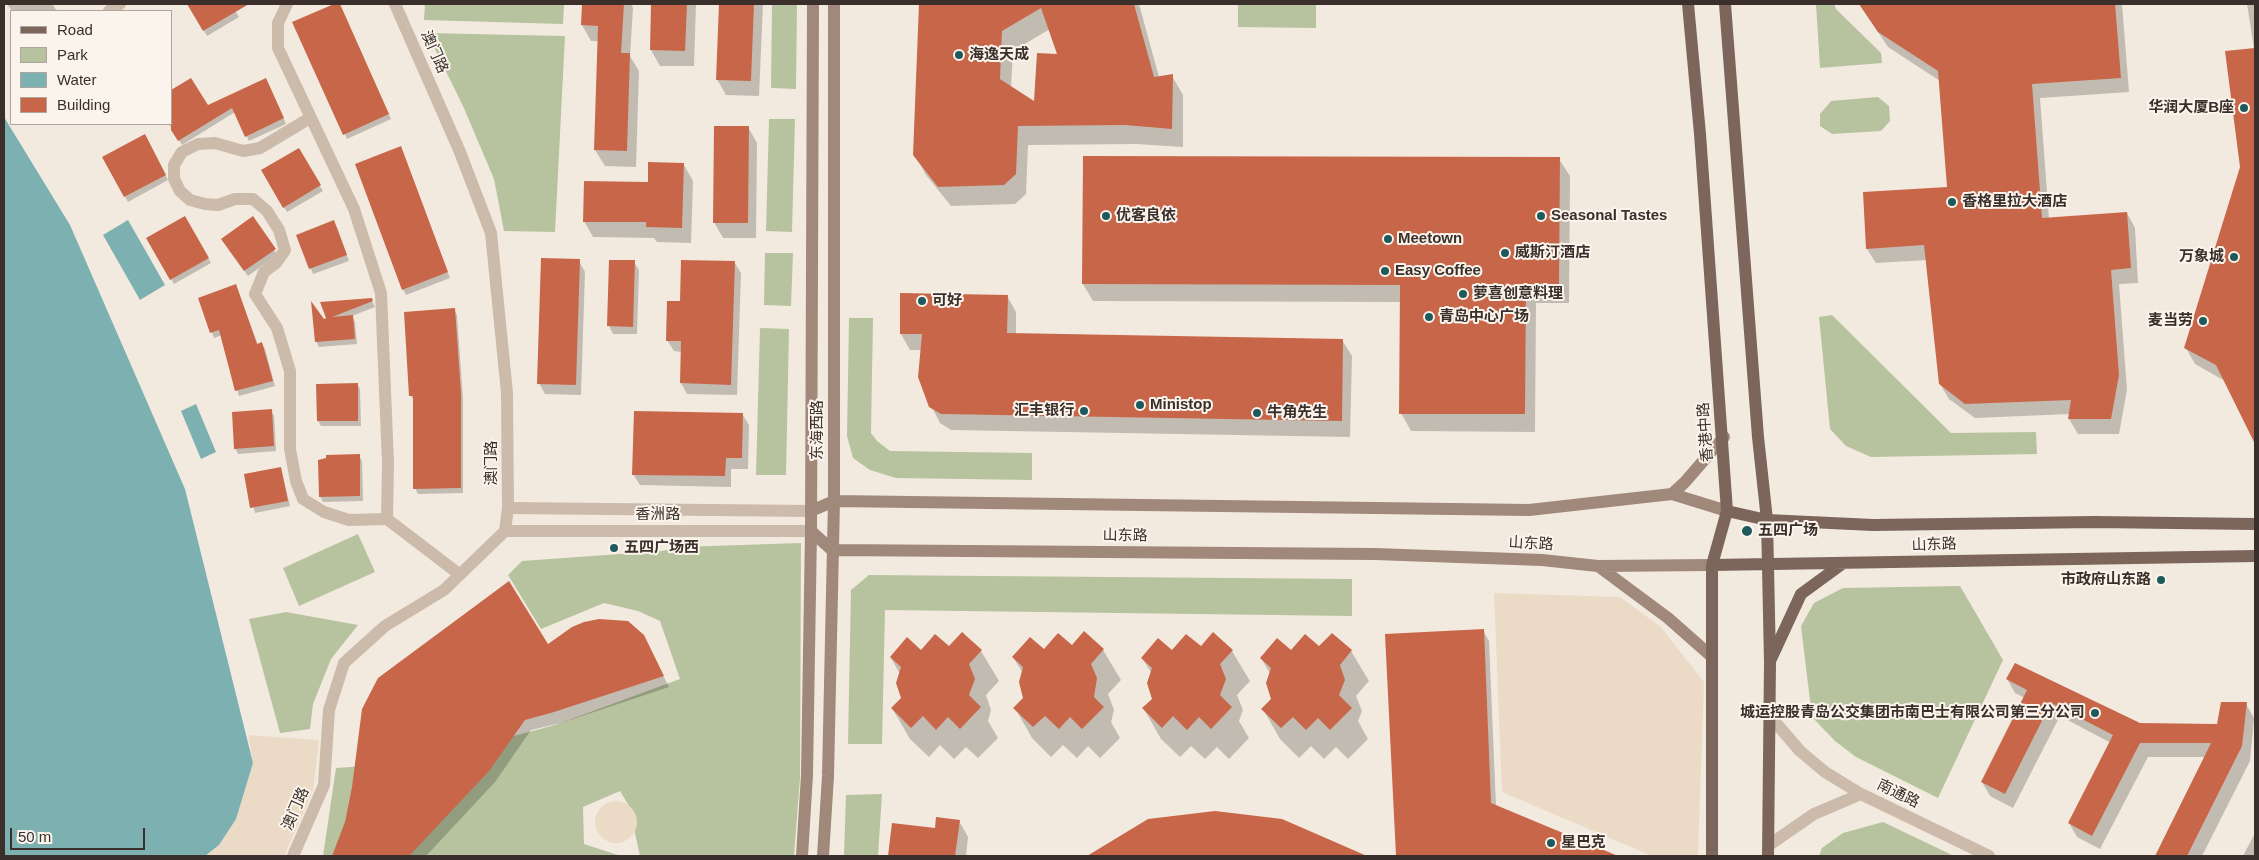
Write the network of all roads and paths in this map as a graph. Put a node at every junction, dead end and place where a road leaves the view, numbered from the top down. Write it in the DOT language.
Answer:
graph roads {
  1 [pos="287,4"];
  2 [pos="395,4"];
  3 [pos="813,4"];
  4 [pos="834,4"];
  5 [pos="1688,4"];
  6 [pos="1725,4"];
  7 [pos="310,118"];
  8 [pos="1724,437"];
  9 [pos="1672,494"];
  10 [pos="834,501"];
  11 [pos="508,508"];
  12 [pos="811,511"];
  13 [pos="1727,511"];
  14 [pos="386,519"];
  15 [pos="1767,520"];
  16 [pos="2255,524"];
  17 [pos="504,530"];
  18 [pos="811,531"];
  19 [pos="832,550"];
  20 [pos="2255,556"];
  21 [pos="1768,563"];
  22 [pos="1842,564"];
  23 [pos="1712,565"];
  24 [pos="1598,566"];
  25 [pos="459,574"];
  26 [pos="1711,656"];
  27 [pos="1770,662"];
  28 [pos="1770,715"];
  29 [pos="1862,794"];
  30 [pos="1768,850"];
  31 [pos="293,856"];
  32 [pos="802,856"];
  33 [pos="823,856"];
  34 [pos="1712,856"];
  35 [pos="1989,856"];
  1 -- 7 [label="street"];
  2 -- 11 [label="street, 澳门路"];
  3 -- 12 [label="main road, 东海西路"];
  4 -- 10 [label="main road, 东海西路"];
  5 -- 8 [label="main road, 香港中路"];
  6 -- 15 [label="main road"];
  7 -- 14 [label="street"];
  7 -- 14 [label="street"];
  8 -- 9 [label="main road"];
  8 -- 13 [label="main road, 香港中路"];
  9 -- 10 [label="main road, 山东路"];
  9 -- 13 [label="main road, 山东路"];
  10 -- 12 [label="main road, 山东路"];
  10 -- 19 [label="main road, 东海西路"];
  11 -- 12 [label="street, 香洲路"];
  11 -- 17 [label="street, 澳门路"];
  12 -- 18 [label="main road, 东海西路"];
  13 -- 15 [label="main road, 山东路"];
  13 -- 23 [label="main road, 香港中路"];
  14 -- 25 [label="street"];
  15 -- 16 [label="main road, 山东路"];
  15 -- 21 [label="main road"];
  17 -- 18 [label="street, 香洲路"];
  17 -- 25 [label="street, 澳门路"];
  18 -- 19 [label="main road"];
  18 -- 32 [label="main road, 东海西路"];
  19 -- 24 [label="main road, 山东路"];
  19 -- 33 [label="main road, 东海西路"];
  20 -- 22 [label="main road, 山东路"];
  21 -- 22 [label="main road, 山东路"];
  21 -- 23 [label="main road, 山东路"];
  21 -- 27 [label="main road"];
  22 -- 27 [label="main road"];
  23 -- 24 [label="main road, 山东路"];
  23 -- 26 [label="main road, 香港中路"];
  24 -- 26 [label="main road"];
  25 -- 31 [label="street, 澳门路"];
  26 -- 34 [label="main road, 香港中路"];
  27 -- 28 [label="main road"];
  28 -- 29 [label="street"];
  28 -- 30 [label="main road"];
  29 -- 30 [label="street, 南通路"];
  29 -- 35 [label="street, 南通路"];
}
